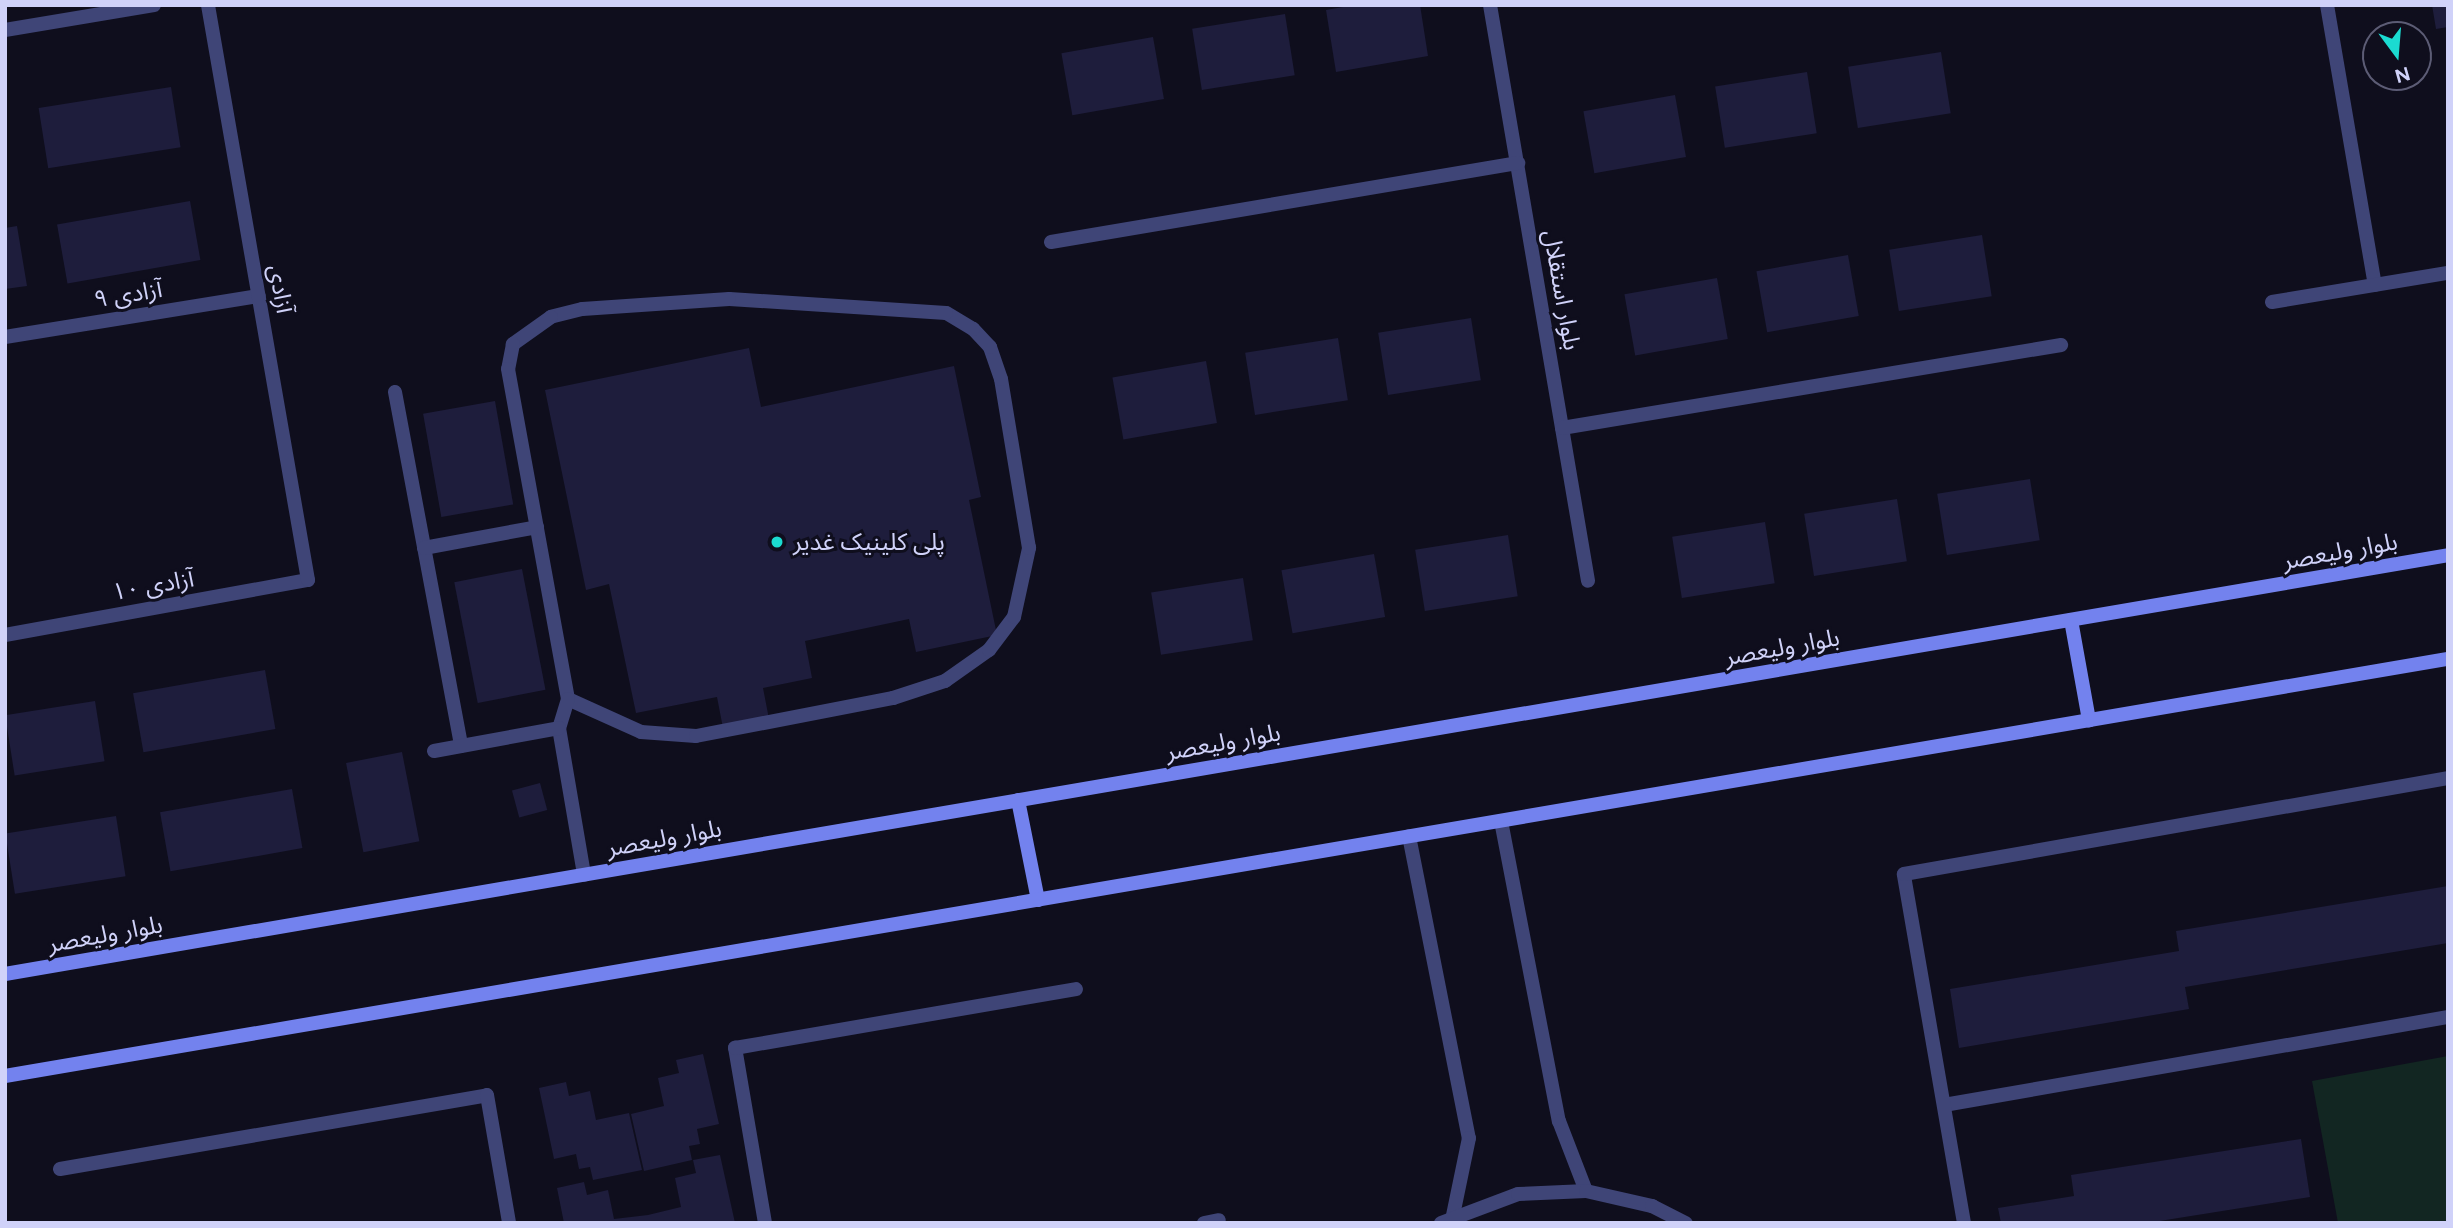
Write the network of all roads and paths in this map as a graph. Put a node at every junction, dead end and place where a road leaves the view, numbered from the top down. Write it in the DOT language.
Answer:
graph roads {
  1 [pos="154,5"];
  2 [pos="208,5"];
  3 [pos="1490,5"];
  4 [pos="2327,5"];
  5 [pos="5,30"];
  6 [pos="1518,163"];
  7 [pos="1051,242"];
  8 [pos="2448,273"];
  9 [pos="2375,285"];
  10 [pos="259,296"];
  11 [pos="2272,302"];
  12 [pos="5,337"];
  13 [pos="2060,345"];
  14 [pos="395,392"];
  15 [pos="1562,428"];
  16 [pos="537,527"];
  17 [pos="424,548"];
  18 [pos="2448,555"];
  19 [pos="308,580"];
  20 [pos="1588,582"];
  21 [pos="2071,620"];
  22 [pos="5,635"];
  23 [pos="2448,659"];
  24 [pos="568,699"];
  25 [pos="2089,720"];
  26 [pos="559,728"];
  27 [pos="461,746"];
  28 [pos="434,751"];
  29 [pos="2448,778"];
  30 [pos="1018,800"];
  31 [pos="1501,821"];
  32 [pos="1409,836"];
  33 [pos="584,875"];
  34 [pos="1038,900"];
  35 [pos="5,974"];
  36 [pos="1076,989"];
  37 [pos="2448,1017"];
  38 [pos="5,1076"];
  39 [pos="1944,1105"];
  40 [pos="60,1169"];
  41 [pos="1586,1191"];
  42 [pos="1447,1219"];
  43 [pos="509,1223"];
  44 [pos="765,1223"];
  45 [pos="1686,1223"];
  46 [pos="1964,1223"];
  1 -- 5 [label="street"];
  2 -- 10 [label="street, آزادی"];
  3 -- 6 [label="street, بلوار استقلال"];
  4 -- 9 [label="street"];
  6 -- 7 [label="street"];
  6 -- 15 [label="street, بلوار استقلال"];
  8 -- 9 [label="street"];
  9 -- 11 [label="street"];
  10 -- 12 [label="street, آزادی ۹"];
  10 -- 19 [label="street, آزادی"];
  13 -- 15 [label="street"];
  14 -- 17 [label="street"];
  15 -- 20 [label="street, بلوار استقلال"];
  16 -- 17 [label="street"];
  16 -- 24 [label="street"];
  16 -- 24 [label="street"];
  17 -- 27 [label="street"];
  18 -- 21 [label="street, بلوار ولیعصر"];
  19 -- 22 [label="street, آزادی ۱۰"];
  21 -- 25 [label="street"];
  21 -- 30 [label="street, بلوار ولیعصر"];
  23 -- 25 [label="street"];
  24 -- 26 [label="street"];
  25 -- 31 [label="street"];
  26 -- 27 [label="street"];
  26 -- 33 [label="street"];
  27 -- 28 [label="street"];
  29 -- 39 [label="street"];
  30 -- 33 [label="street, بلوار ولیعصر"];
  30 -- 34 [label="street"];
  31 -- 32 [label="street"];
  31 -- 41 [label="street"];
  32 -- 34 [label="street"];
  32 -- 42 [label="street"];
  33 -- 35 [label="street, بلوار ولیعصر"];
  34 -- 38 [label="street"];
  36 -- 44 [label="street"];
  37 -- 39 [label="street"];
  39 -- 46 [label="street"];
  40 -- 43 [label="street"];
  41 -- 42 [label="street"];
  41 -- 45 [label="street"];
}
